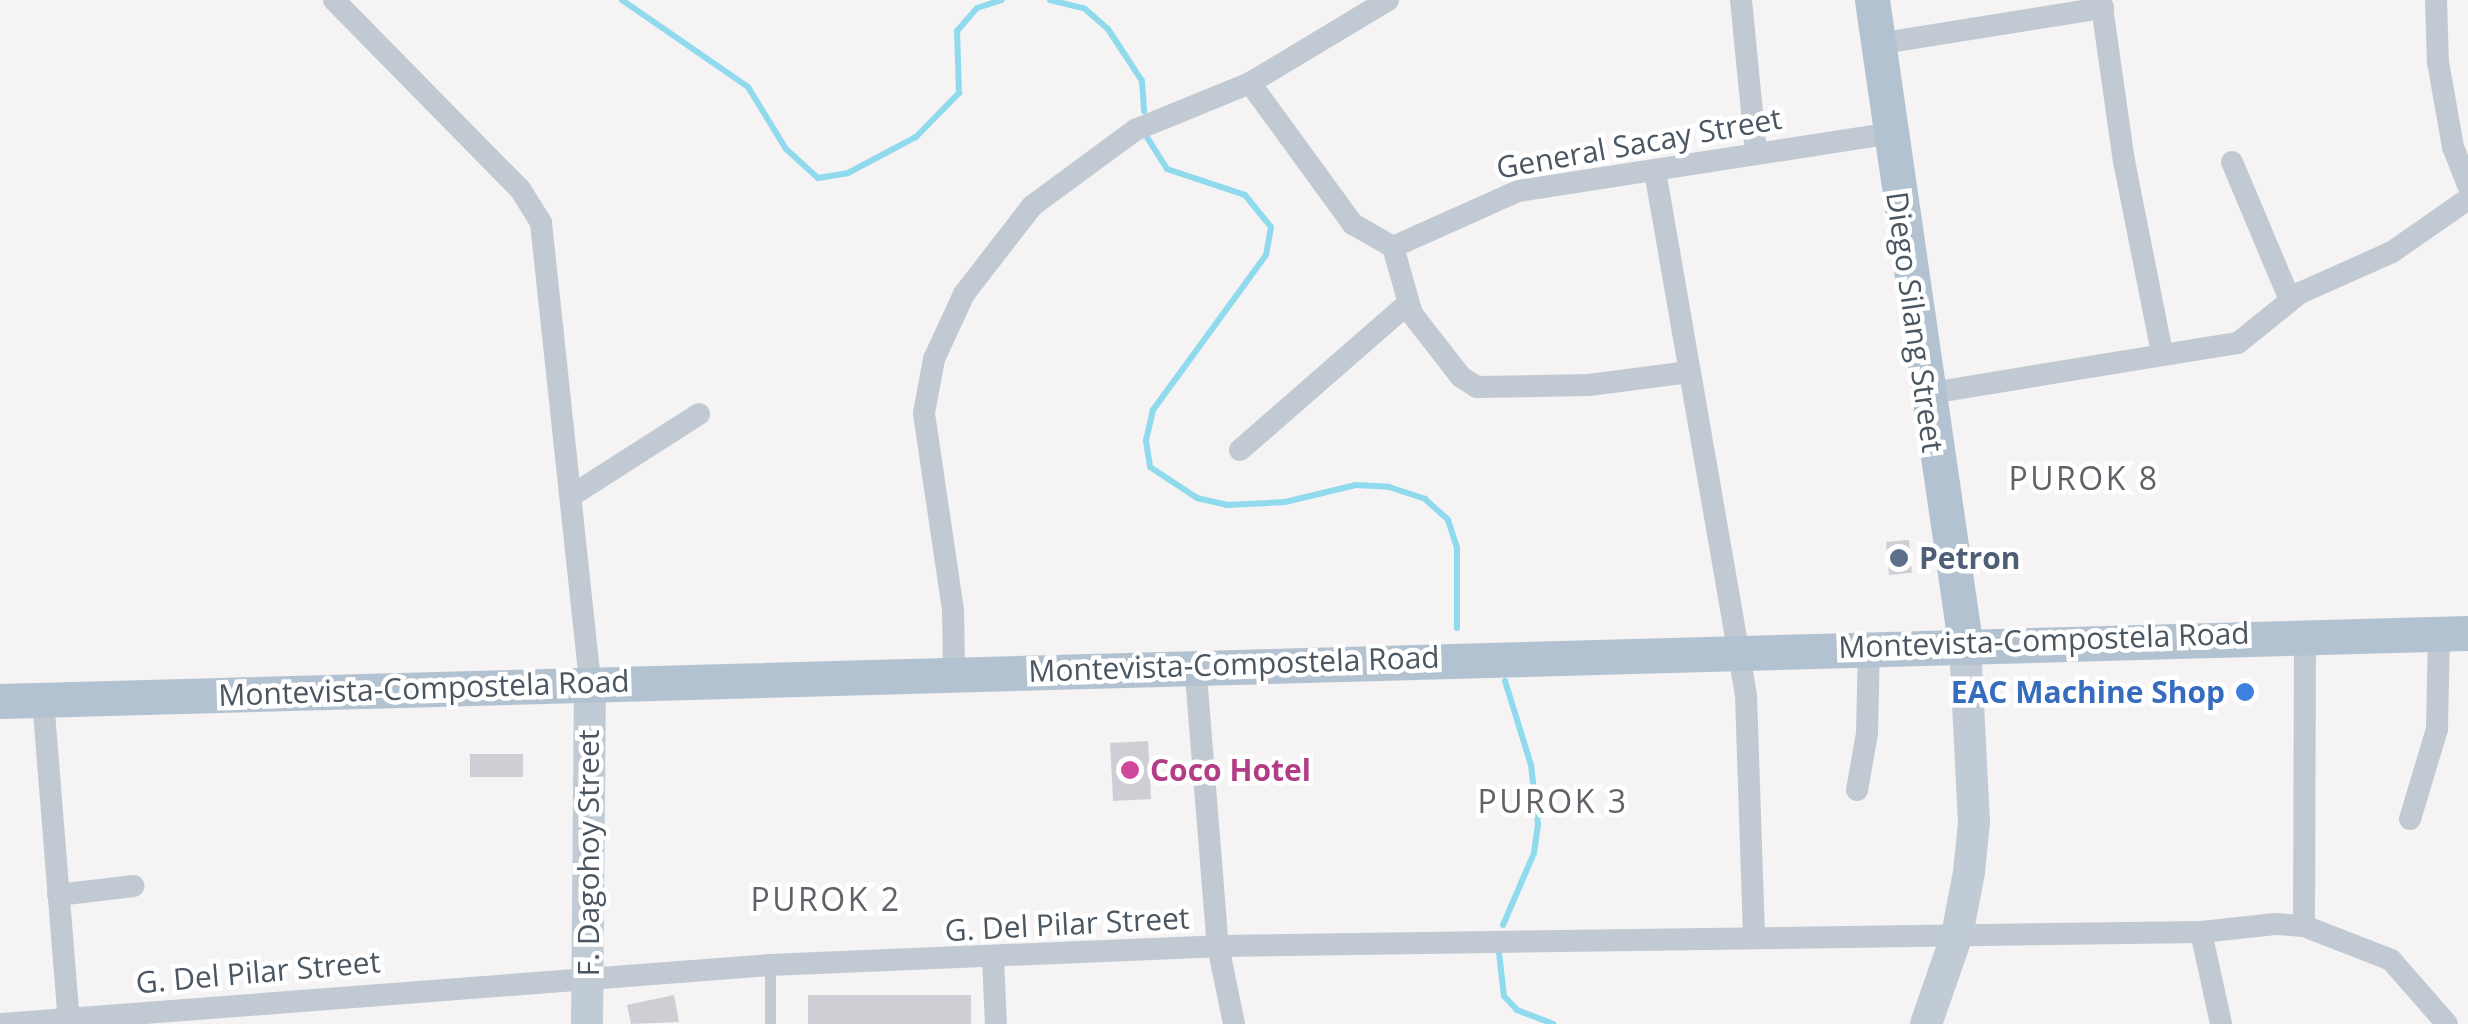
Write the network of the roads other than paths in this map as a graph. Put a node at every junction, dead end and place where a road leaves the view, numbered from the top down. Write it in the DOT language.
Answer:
graph roads {
  1 [pos="334,0"];
  2 [pos="1388,0"];
  3 [pos="1742,0"];
  4 [pos="1872,0"];
  5 [pos="2436,0"];
  6 [pos="2102,4"];
  7 [pos="1877,44"];
  8 [pos="1250,84"];
  9 [pos="1887,134"];
  10 [pos="1756,152"];
  11 [pos="2232,162"];
  12 [pos="1655,171"];
  13 [pos="2468,185"];
  14 [pos="2468,199"];
  15 [pos="1393,247"];
  16 [pos="2290,300"];
  17 [pos="1406,306"];
  18 [pos="2162,353"];
  19 [pos="1689,372"];
  20 [pos="1925,394"];
  21 [pos="699,414"];
  22 [pos="1240,450"];
  23 [pos="571,496"];
  24 [pos="2305,633"];
  25 [pos="2454,633"];
  26 [pos="1965,642"];
  27 [pos="1869,645"];
  28 [pos="1737,650"];
  29 [pos="1195,664"];
  30 [pos="954,672"];
  31 [pos="590,683"];
  32 [pos="43,700"];
  33 [pos="0,701"];
  34 [pos="1857,790"];
  35 [pos="2410,819"];
  36 [pos="133,886"];
  37 [pos="58,894"];
  38 [pos="2304,926"];
  39 [pos="2201,932"];
  40 [pos="1754,936"];
  41 [pos="1958,936"];
  42 [pos="1218,946"];
  43 [pos="993,959"];
  44 [pos="770,964"];
  45 [pos="588,976"];
  46 [pos="68,1021"];
  47 [pos="2,1024"];
  48 [pos="587,1024"];
  49 [pos="770,1024"];
  50 [pos="996,1024"];
  51 [pos="1234,1024"];
  52 [pos="1926,1024"];
  53 [pos="2221,1024"];
  54 [pos="2447,1024"];
  1 -- 23 [label="street"];
  2 -- 8 [label="street"];
  3 -- 10 [label="street"];
  4 -- 7 [label="main road, Diego Silang Street"];
  5 -- 13 [label="street"];
  6 -- 7 [label="street"];
  6 -- 18 [label="street"];
  7 -- 9 [label="main road, Diego Silang Street"];
  8 -- 15 [label="street"];
  8 -- 30 [label="street"];
  9 -- 10 [label="street, General Sacay Street"];
  9 -- 20 [label="main road, Diego Silang Street"];
  10 -- 12 [label="street, General Sacay Street"];
  11 -- 16 [label="street"];
  12 -- 15 [label="street, General Sacay Street"];
  12 -- 19 [label="street"];
  14 -- 16 [label="street"];
  15 -- 17 [label="street"];
  16 -- 18 [label="street"];
  17 -- 19 [label="street"];
  17 -- 22 [label="street"];
  18 -- 20 [label="street"];
  19 -- 28 [label="street"];
  20 -- 26 [label="main road, Diego Silang Street"];
  21 -- 23 [label="street"];
  23 -- 31 [label="street"];
  24 -- 25 [label="main road, Montevista-Compostela Road"];
  24 -- 26 [label="main road, Montevista-Compostela Road"];
  24 -- 38 [label="street"];
  25 -- 35 [label="street"];
  26 -- 27 [label="main road, Montevista-Compostela Road"];
  26 -- 41 [label="main road"];
  27 -- 28 [label="main road, Montevista-Compostela Road"];
  27 -- 34 [label="street"];
  28 -- 29 [label="main road, Montevista-Compostela Road"];
  28 -- 40 [label="street"];
  29 -- 30 [label="main road, Montevista-Compostela Road"];
  29 -- 42 [label="street"];
  30 -- 31 [label="main road, Montevista-Compostela Road"];
  31 -- 32 [label="main road, Montevista-Compostela Road"];
  31 -- 45 [label="main road, F. Dagohoy Street"];
  32 -- 33 [label="main road, Montevista-Compostela Road"];
  32 -- 37 [label="street"];
  36 -- 37 [label="street"];
  37 -- 46 [label="street"];
  38 -- 39 [label="street, G. Del Pilar Street"];
  38 -- 54 [label="street"];
  39 -- 41 [label="street, G. Del Pilar Street"];
  39 -- 53 [label="street"];
  40 -- 41 [label="street, G. Del Pilar Street"];
  40 -- 42 [label="street, G. Del Pilar Street"];
  41 -- 52 [label="main road"];
  42 -- 43 [label="street, G. Del Pilar Street"];
  42 -- 51 [label="street"];
  43 -- 44 [label="street, G. Del Pilar Street"];
  43 -- 50 [label="street"];
  44 -- 45 [label="street, G. Del Pilar Street"];
  44 -- 49 [label="lane"];
  45 -- 46 [label="street, G. Del Pilar Street"];
  45 -- 48 [label="main road, F. Dagohoy Street"];
  46 -- 47 [label="street, G. Del Pilar Street"];
}
